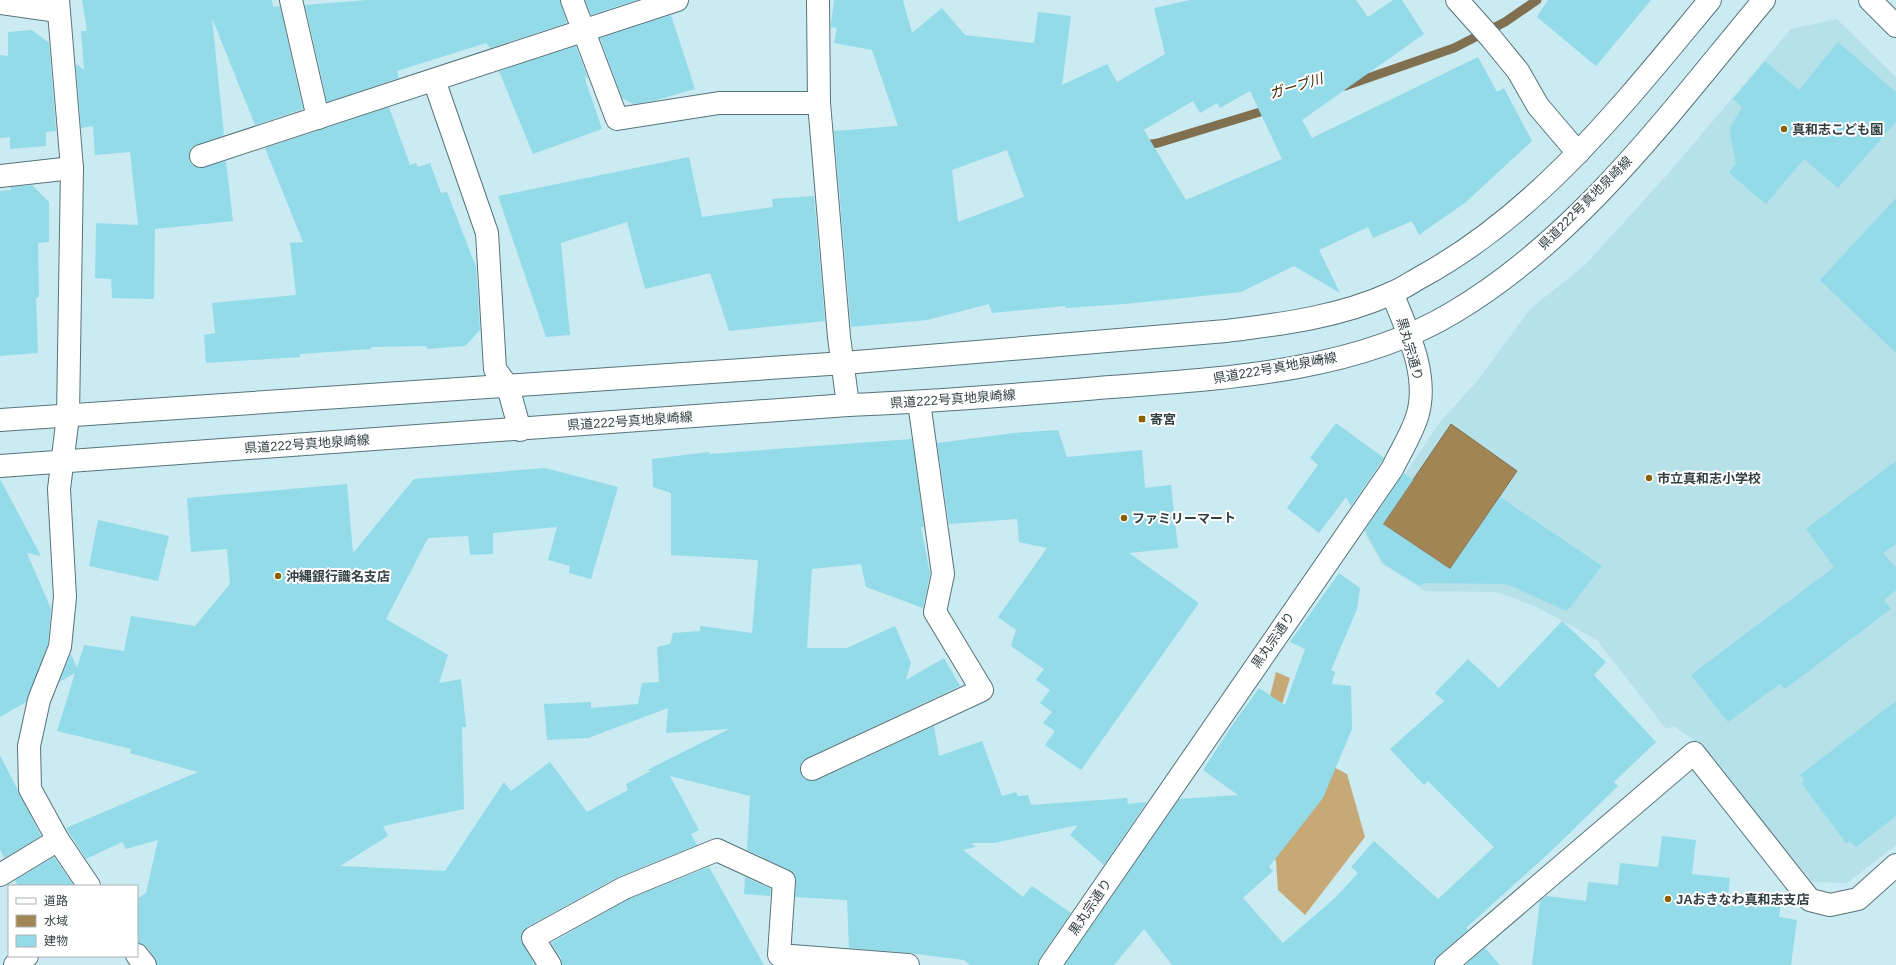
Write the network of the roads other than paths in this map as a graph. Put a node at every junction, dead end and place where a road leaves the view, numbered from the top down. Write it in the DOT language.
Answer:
graph roads {
  1 [pos="291,0"];
  2 [pos="572,0"];
  3 [pos="678,0"];
  4 [pos="818,0"];
  5 [pos="1457,0"];
  6 [pos="1710,0"];
  7 [pos="1764,0"];
  8 [pos="1870,0"];
  9 [pos="0,3"];
  10 [pos="58,5"];
  11 [pos="1896,26"];
  12 [pos="584,32"];
  13 [pos="434,80"];
  14 [pos="819,103"];
  15 [pos="318,118"];
  16 [pos="1578,153"];
  17 [pos="201,156"];
  18 [pos="72,168"];
  19 [pos="0,176"];
  20 [pos="1392,293"];
  21 [pos="1409,334"];
  22 [pos="844,363"];
  23 [pos="508,387"];
  24 [pos="919,402"];
  25 [pos="848,405"];
  26 [pos="68,416"];
  27 [pos="0,420"];
  28 [pos="520,430"];
  29 [pos="62,461"];
  30 [pos="0,466"];
  31 [pos="812,769"];
  32 [pos="58,840"];
  33 [pos="1896,865"];
  34 [pos="0,874"];
  35 [pos="88,885"];
  36 [pos="138,956"];
  37 [pos="26,957"];
  38 [pos="15,965"];
  39 [pos="145,965"];
  40 [pos="550,965"];
  41 [pos="908,965"];
  42 [pos="1050,965"];
  43 [pos="1446,965"];
  1 -- 15 [label="street"];
  2 -- 12 [label="street"];
  3 -- 12 [label="street"];
  4 -- 14 [label="street"];
  5 -- 16 [label="street"];
  6 -- 16 [label="street"];
  7 -- 21 [label="street, 県道222号真地泉崎線"];
  8 -- 11 [label="street"];
  9 -- 10 [label="street"];
  10 -- 18 [label="street"];
  12 -- 13 [label="street"];
  12 -- 14 [label="street"];
  13 -- 15 [label="street"];
  13 -- 23 [label="street"];
  14 -- 22 [label="street"];
  15 -- 17 [label="street"];
  16 -- 20 [label="street"];
  18 -- 19 [label="street"];
  18 -- 26 [label="street"];
  20 -- 21 [label="street, 黒丸宗通り"];
  20 -- 22 [label="street"];
  21 -- 24 [label="street, 県道222号真地泉崎線"];
  21 -- 42 [label="street, 黒丸宗通り"];
  22 -- 23 [label="street"];
  22 -- 25 [label="street"];
  23 -- 26 [label="street"];
  23 -- 28 [label="street"];
  24 -- 25 [label="street, 県道222号真地泉崎線"];
  24 -- 31 [label="street"];
  25 -- 28 [label="street, 県道222号真地泉崎線"];
  26 -- 27 [label="street"];
  26 -- 29 [label="street"];
  28 -- 29 [label="street, 県道222号真地泉崎線"];
  29 -- 30 [label="street, 県道222号真地泉崎線"];
  29 -- 32 [label="street"];
  32 -- 34 [label="street"];
  32 -- 35 [label="street"];
  33 -- 43 [label="street"];
  36 -- 39 [label="street"];
  37 -- 38 [label="street"];
  40 -- 41 [label="street"];
}
